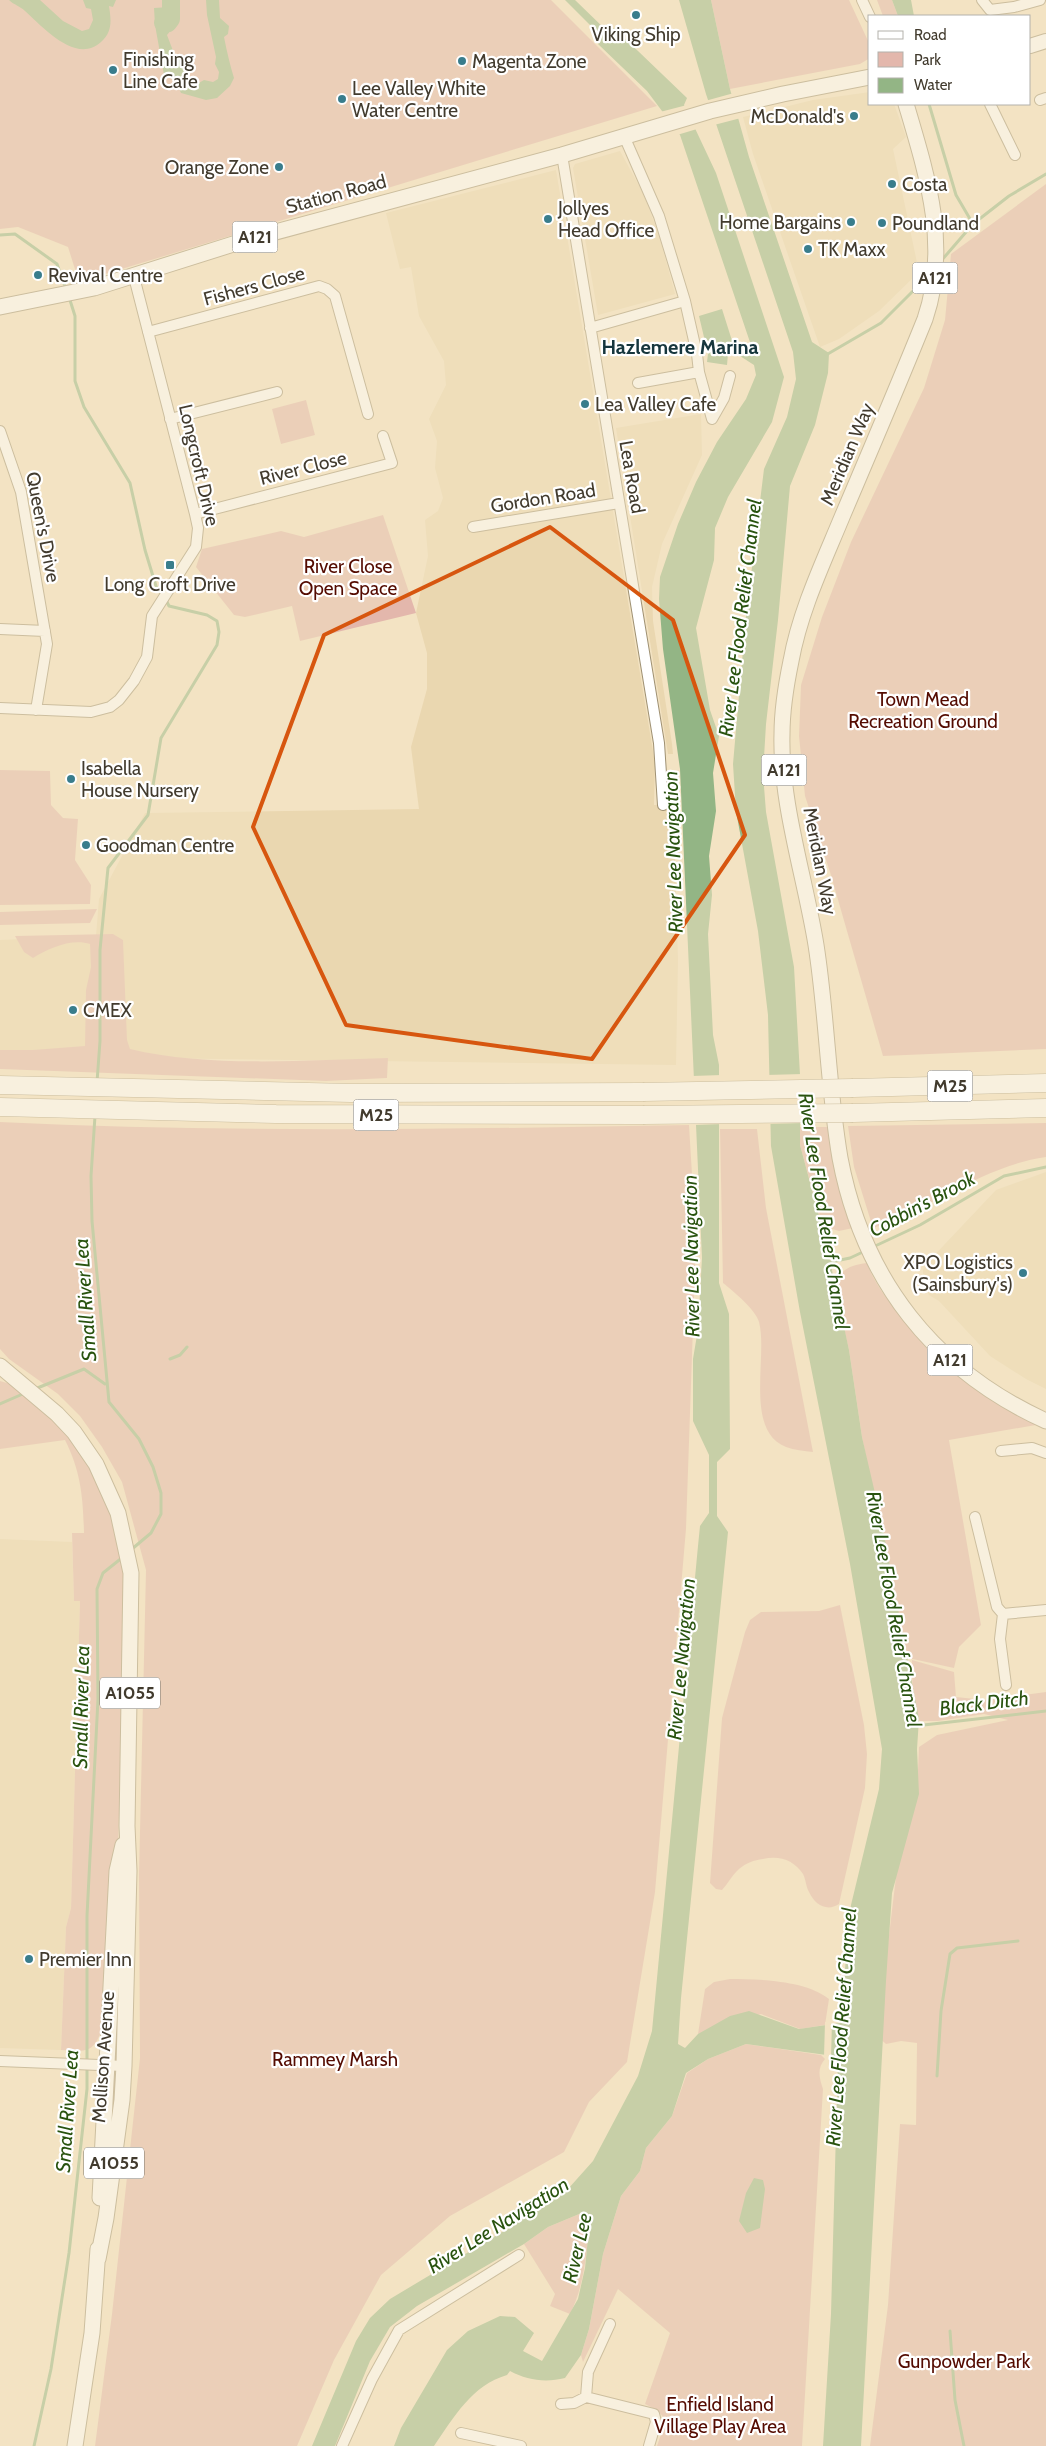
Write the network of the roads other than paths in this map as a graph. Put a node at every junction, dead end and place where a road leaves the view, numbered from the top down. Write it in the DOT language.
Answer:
graph roads {
  1 [pos="862,0"];
  2 [pos="982,0"];
  3 [pos="1040,0"];
  4 [pos="869,15"];
  5 [pos="1046,41"];
  6 [pos="1031,46"];
  7 [pos="868,77"];
  8 [pos="906,105"];
  9 [pos="990,105"];
  10 [pos="624,136"];
  11 [pos="562,155"];
  12 [pos="1015,155"];
  13 [pos="134,277"];
  14 [pos="685,302"];
  15 [pos="0,307"];
  16 [pos="590,328"];
  17 [pos="148,332"];
  18 [pos="699,372"];
  19 [pos="730,376"];
  20 [pos="638,383"];
  21 [pos="277,392"];
  22 [pos="368,414"];
  23 [pos="170,419"];
  24 [pos="0,431"];
  25 [pos="383,436"];
  26 [pos="619,502"];
  27 [pos="195,514"];
  28 [pos="473,527"];
  29 [pos="0,629"];
  30 [pos="45,631"];
  31 [pos="0,708"];
  32 [pos="36,710"];
  33 [pos="663,805"];
  34 [pos="1046,1083"];
  35 [pos="0,1085"];
  36 [pos="0,1107"];
  37 [pos="1046,1108"];
  38 [pos="1,1369"];
  39 [pos="1046,1421"];
  40 [pos="1001,1451"];
  41 [pos="1046,1453"];
  42 [pos="975,1517"];
  43 [pos="1046,1610"];
  44 [pos="1003,1614"];
  45 [pos="1006,1685"];
  46 [pos="127,1826"];
  47 [pos="0,2061"];
  48 [pos="99,2065"];
  49 [pos="124,2066"];
  50 [pos="519,2255"];
  51 [pos="98,2259"];
  52 [pos="610,2324"];
  53 [pos="586,2397"];
  54 [pos="561,2404"];
  55 [pos="461,2433"];
  56 [pos="499,2444"];
  57 [pos="75,2446"];
  58 [pos="342,2446"];
  59 [pos="522,2446"];
  60 [pos="649,2446"];
  1 -- 4 [label="street"];
  2 -- 3 [label="street"];
  5 -- 6 [label="main road"];
  7 -- 10 [label="main road, A121"];
  8 -- 39 [label="main road, Meridian Way / A121"];
  9 -- 12 [label="street"];
  10 -- 11 [label="main road, Station Road / A121"];
  10 -- 14 [label="street"];
  11 -- 13 [label="main road, Station Road / A121"];
  11 -- 16 [label="street, Lea Road"];
  13 -- 15 [label="main road, Station Road / A121"];
  13 -- 17 [label="street, Longcroft Drive"];
  14 -- 16 [label="street"];
  14 -- 18 [label="street"];
  16 -- 26 [label="street, Lea Road"];
  17 -- 22 [label="street, Fishers Close"];
  17 -- 23 [label="street, Longcroft Drive"];
  18 -- 19 [label="street"];
  18 -- 20 [label="street"];
  21 -- 23 [label="street"];
  23 -- 27 [label="street, Longcroft Drive"];
  24 -- 30 [label="street, Queen's Drive"];
  25 -- 27 [label="street, River Close"];
  26 -- 28 [label="street, Gordon Road"];
  26 -- 33 [label="street, Lea Road"];
  27 -- 32 [label="street, Longcroft Drive"];
  29 -- 30 [label="street"];
  30 -- 32 [label="street, Queen's Drive"];
  31 -- 32 [label="street, Longcroft Drive"];
  34 -- 35 [label="highway, M25, bridge"];
  36 -- 37 [label="highway, M25, bridge"];
  38 -- 46 [label="main road, Mollison Avenue / A1055"];
  40 -- 41 [label="street"];
  42 -- 44 [label="street"];
  43 -- 44 [label="street"];
  44 -- 45 [label="street"];
  46 -- 48 [label="main road, Mollison Avenue / A1055"];
  46 -- 49 [label="main road, Mollison Avenue / A1055"];
  47 -- 48 [label="street"];
  48 -- 49 [label="street"];
  48 -- 51 [label="main road, Mollison Avenue / A1055"];
  49 -- 51 [label="main road, Mollison Avenue / A1055"];
  50 -- 58 [label="street"];
  51 -- 57 [label="main road, Mollison Avenue / A1055"];
  52 -- 53 [label="street"];
  53 -- 54 [label="street"];
  53 -- 60 [label="street"];
  55 -- 56 [label="street"];
  56 -- 59 [label="street"];
}
